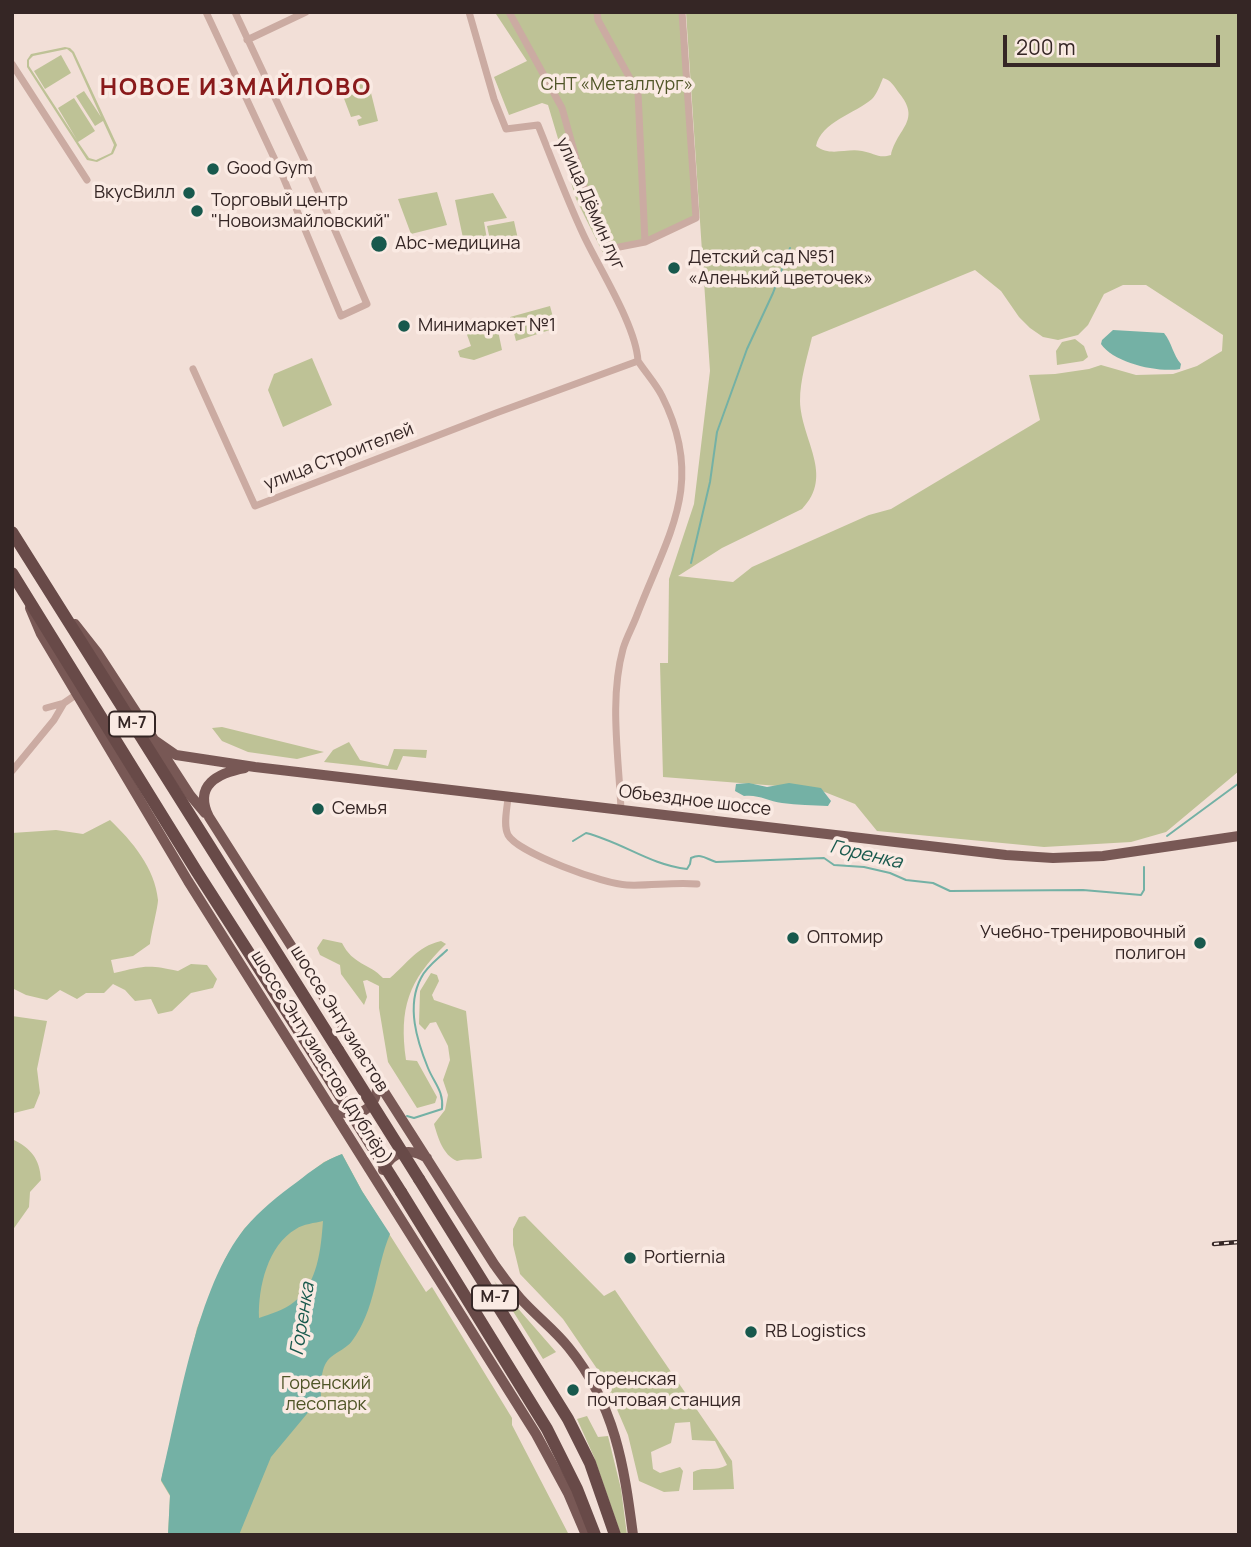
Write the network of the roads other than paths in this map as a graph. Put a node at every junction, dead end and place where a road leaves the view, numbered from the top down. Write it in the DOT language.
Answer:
graph roads {
  1 [pos="206,12"];
  2 [pos="235,12"];
  3 [pos="306,12"];
  4 [pos="469,12"];
  5 [pos="509,12"];
  6 [pos="597,12"];
  7 [pos="682,12"];
  8 [pos="247,40"];
  9 [pos="12,64"];
  10 [pos="87,180"];
  11 [pos="645,242"];
  12 [pos="638,361"];
  13 [pos="193,369"];
  14 [pos="12,532"];
  15 [pos="12,573"];
  16 [pos="47,586"];
  17 [pos="29,600"];
  18 [pos="77,694"];
  19 [pos="64,703"];
  20 [pos="46,708"];
  21 [pos="153,739"];
  22 [pos="255,767"];
  23 [pos="12,771"];
  24 [pos="508,798"];
  25 [pos="621,810"];
  26 [pos="209,817"];
  27 [pos="1239,836"];
  28 [pos="697,884"];
  29 [pos="376,1077"];
  30 [pos="332,1108"];
  31 [pos="429,1160"];
  32 [pos="383,1189"];
  33 [pos="586,1535"];
  34 [pos="594,1535"];
  35 [pos="615,1535"];
  36 [pos="633,1535"];
  1 -- 8 [label="street"];
  2 -- 8 [label="street"];
  3 -- 8 [label="street"];
  4 -- 12 [label="street, улица Дёмин луг"];
  5 -- 11 [label="street"];
  6 -- 11 [label="street"];
  7 -- 11 [label="street"];
  9 -- 10 [label="street"];
  12 -- 13 [label="street, улица Строителей"];
  12 -- 25 [label="street"];
  14 -- 16 [label="highway, шоссе Энтузиастов / М-7"];
  15 -- 17 [label="highway, М-7"];
  16 -- 21 [label="main road"];
  16 -- 35 [label="highway, шоссе Энтузиастов / М-7, bridge"];
  17 -- 18 [label="main road, шоссе Энтузиастов (дублёр)"];
  17 -- 34 [label="highway, М-7, bridge"];
  18 -- 19 [label="street"];
  18 -- 30 [label="main road, шоссе Энтузиастов (дублёр)"];
  19 -- 20 [label="street"];
  19 -- 23 [label="street"];
  21 -- 22 [label="main road, Объездное шоссе"];
  21 -- 26 [label="main road"];
  22 -- 24 [label="main road, Объездное шоссе"];
  22 -- 26 [label="main road"];
  24 -- 25 [label="main road, Объездное шоссе"];
  24 -- 28 [label="street"];
  25 -- 27 [label="main road, Объездное шоссе"];
  26 -- 29 [label="main road, шоссе Энтузиастов (дублёр)"];
  29 -- 30 [label="main road"];
  29 -- 31 [label="main road, шоссе Энтузиастов (дублёр)"];
  30 -- 32 [label="main road, шоссе Энтузиастов (дублёр)"];
  31 -- 32 [label="main road"];
  31 -- 36 [label="main road, шоссе Энтузиастов (дублёр)"];
  32 -- 33 [label="main road, шоссе Энтузиастов (дублёр)"];
}
